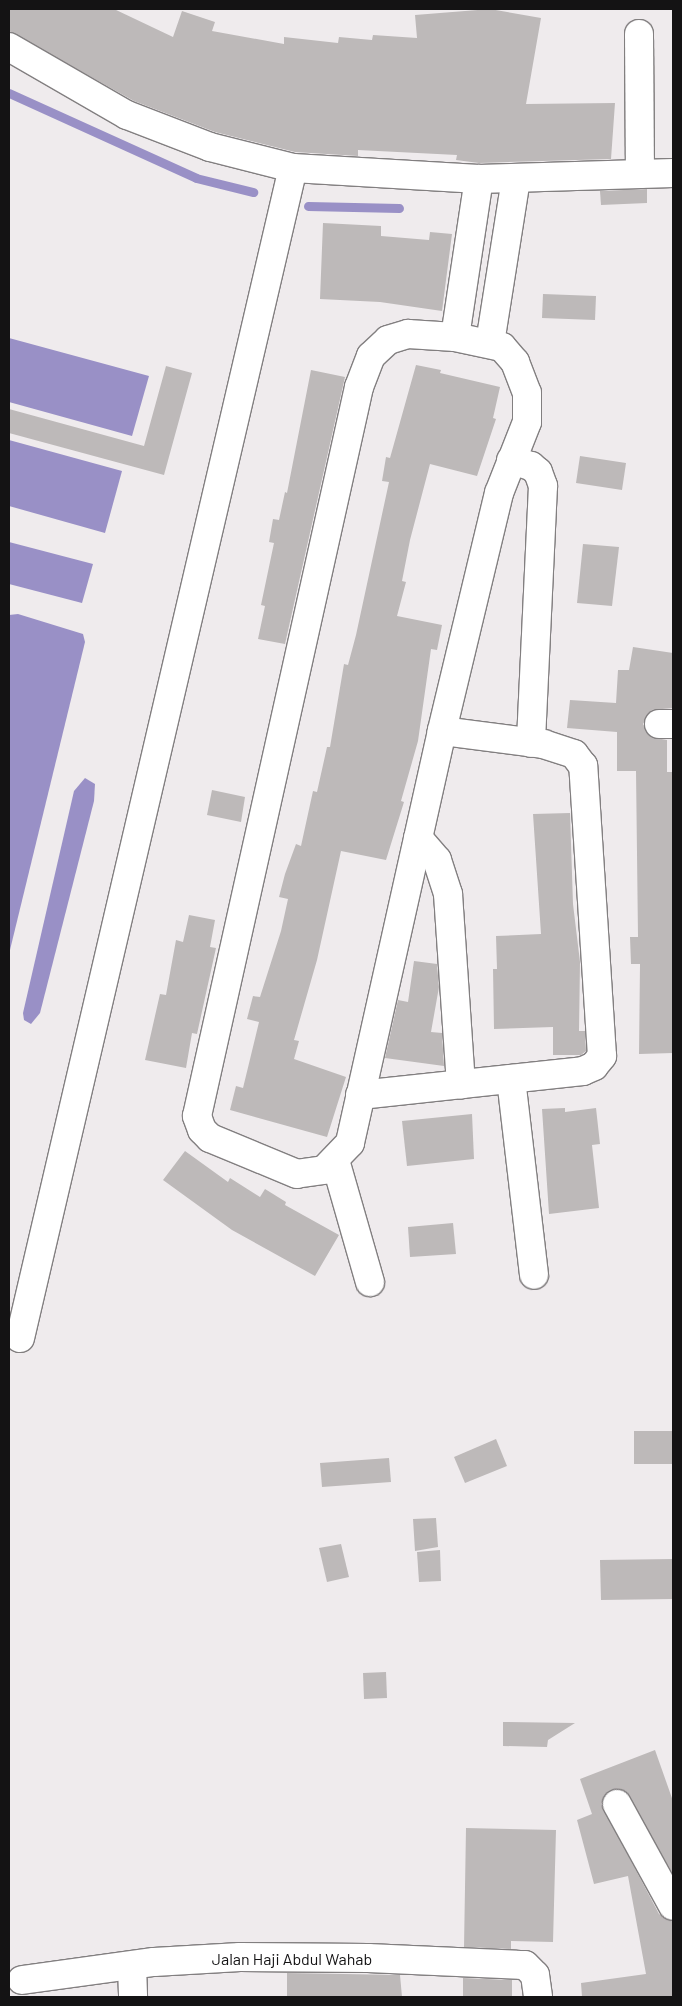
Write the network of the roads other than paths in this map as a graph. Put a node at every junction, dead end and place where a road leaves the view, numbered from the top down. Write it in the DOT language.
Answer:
graph roads {
  1 [pos="639,34"];
  2 [pos="9,47"];
  3 [pos="293,168"];
  4 [pos="673,173"];
  5 [pos="640,174"];
  6 [pos="516,178"];
  7 [pos="479,179"];
  8 [pos="455,336"];
  9 [pos="490,343"];
  10 [pos="511,460"];
  11 [pos="442,731"];
  12 [pos="531,743"];
  13 [pos="418,838"];
  14 [pos="511,1079"];
  15 [pos="461,1085"];
  16 [pos="360,1095"];
  17 [pos="335,1160"];
  18 [pos="534,1275"];
  19 [pos="370,1282"];
  20 [pos="20,1338"];
  21 [pos="617,1804"];
  22 [pos="673,1906"];
  23 [pos="132,1966"];
  24 [pos="22,1980"];
  25 [pos="132,1997"];
  26 [pos="538,1997"];
  1 -- 5 [label="street"];
  2 -- 3 [label="street"];
  3 -- 7 [label="street"];
  3 -- 20 [label="street"];
  4 -- 5 [label="street"];
  5 -- 6 [label="street"];
  6 -- 7 [label="street"];
  6 -- 9 [label="street"];
  7 -- 8 [label="street"];
  8 -- 9 [label="street"];
  8 -- 17 [label="street"];
  9 -- 10 [label="street"];
  10 -- 11 [label="street"];
  10 -- 12 [label="street"];
  11 -- 12 [label="street"];
  11 -- 13 [label="street"];
  12 -- 14 [label="street"];
  13 -- 15 [label="street"];
  13 -- 16 [label="street"];
  14 -- 15 [label="street"];
  14 -- 18 [label="street"];
  15 -- 16 [label="street"];
  16 -- 17 [label="street"];
  17 -- 19 [label="street"];
  21 -- 22 [label="street"];
  23 -- 24 [label="street, Jalan Haji Abdul Wahab"];
  23 -- 25 [label="street"];
  23 -- 26 [label="street, Jalan Haji Abdul Wahab"];
}
